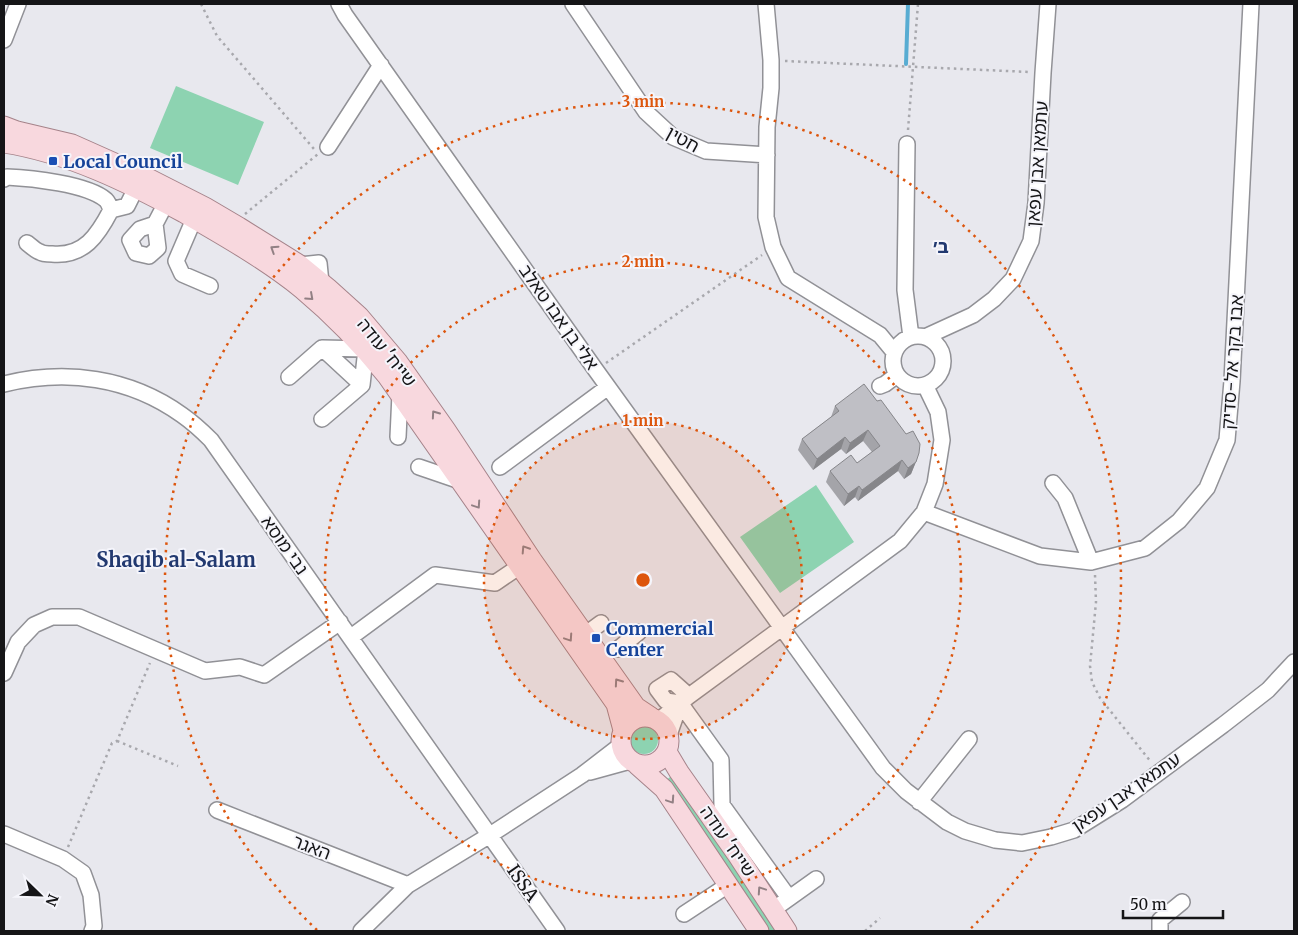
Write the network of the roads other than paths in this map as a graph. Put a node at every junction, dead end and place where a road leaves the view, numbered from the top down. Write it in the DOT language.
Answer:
graph roads {
  1 [pos="18,4"];
  2 [pos="339,4"];
  3 [pos="573,4"];
  4 [pos="766,4"];
  5 [pos="1048,4"];
  6 [pos="1251,4"];
  7 [pos="4,40"];
  8 [pos="381,65"];
  9 [pos="4,126"];
  10 [pos="4,143"];
  11 [pos="907,144"];
  12 [pos="323,151"];
  13 [pos="766,155"];
  14 [pos="4,178"];
  15 [pos="136,188"];
  16 [pos="166,203"];
  17 [pos="111,210"];
  18 [pos="194,219"];
  19 [pos="155,224"];
  20 [pos="27,243"];
  21 [pos="210,286"];
  22 [pos="957,323"];
  23 [pos="908,342"];
  24 [pos="322,348"];
  25 [pos="366,350"];
  26 [pos="941,351"];
  27 [pos="897,375"];
  28 [pos="289,377"];
  29 [pos="4,384"];
  30 [pos="362,385"];
  31 [pos="925,385"];
  32 [pos="880,386"];
  33 [pos="608,387"];
  34 [pos="400,394"];
  35 [pos="322,420"];
  36 [pos="398,437"];
  37 [pos="419,467"];
  38 [pos="500,467"];
  39 [pos="460,481"];
  40 [pos="1053,483"];
  41 [pos="924,512"];
  42 [pos="1091,562"];
  43 [pos="520,566"];
  44 [pos="340,622"];
  45 [pos="601,623"];
  46 [pos="782,627"];
  47 [pos="639,632"];
  48 [pos="586,634"];
  49 [pos="351,638"];
  50 [pos="618,649"];
  51 [pos="1294,662"];
  52 [pos="4,673"];
  53 [pos="684,699"];
  54 [pos="661,731"];
  55 [pos="622,737"];
  56 [pos="969,739"];
  57 [pos="634,763"];
  58 [pos="582,775"];
  59 [pos="919,802"];
  60 [pos="702,804"];
  61 [pos="722,805"];
  62 [pos="217,810"];
  63 [pos="716,824"];
  64 [pos="4,834"];
  65 [pos="490,835"];
  66 [pos="816,879"];
  67 [pos="408,885"];
  68 [pos="728,885"];
  69 [pos="1182,902"];
  70 [pos="781,904"];
  71 [pos="684,914"];
  72 [pos="92,931"];
  73 [pos="361,931"];
  74 [pos="557,931"];
  75 [pos="759,931"];
  76 [pos="787,931"];
  77 [pos="1160,931"];
  1 -- 7 [label="street"];
  2 -- 8 [label="street, אלי בן אבו טאלב"];
  3 -- 13 [label="street, חטין"];
  4 -- 13 [label="street"];
  5 -- 22 [label="street, עתמאן אבן עפאן"];
  6 -- 42 [label="street, אבו בקר אל-סדיק"];
  8 -- 12 [label="street"];
  8 -- 33 [label="street, אלי בן אבו טאלב"];
  48 -- 9 [label="main road, שייח' עודה, one-way"];
  10 -- 15 [label="main road, שייח' עודה"];
  11 -- 23 [label="street"];
  13 -- 23 [label="street"];
  14 -- 17 [label="street"];
  15 -- 16 [label="main road, שייח' עודה"];
  15 -- 17 [label="street"];
  16 -- 18 [label="main road, שייח' עודה"];
  16 -- 19 [label="street"];
  17 -- 20 [label="street"];
  18 -- 21 [label="street"];
  18 -- 25 [label="main road, שייח' עודה, one-way"];
  22 -- 23 [label="street, עתמאן אבן עפאן"];
  22 -- 26 [label="street"];
  23 -- 26 [label="street"];
  23 -- 27 [label="street"];
  24 -- 25 [label="street"];
  24 -- 28 [label="street"];
  24 -- 30 [label="street"];
  25 -- 30 [label="street"];
  25 -- 34 [label="main road, שייח' עודה"];
  26 -- 31 [label="street"];
  27 -- 31 [label="street"];
  27 -- 32 [label="street"];
  29 -- 44 [label="street, נבי מוסא"];
  30 -- 35 [label="street"];
  31 -- 41 [label="street"];
  33 -- 38 [label="street"];
  33 -- 46 [label="street, אלי בן אבו טאלב"];
  34 -- 36 [label="street"];
  34 -- 39 [label="main road, שייח' עודה"];
  37 -- 39 [label="street"];
  39 -- 43 [label="main road, שייח' עודה, one-way"];
  40 -- 42 [label="street"];
  41 -- 42 [label="street, אבו בקר אל-סדיק"];
  41 -- 46 [label="street"];
  43 -- 49 [label="street"];
  43 -- 55 [label="main road, שייח' עודה, one-way"];
  44 -- 49 [label="street, נבי מוסא"];
  44 -- 52 [label="street"];
  45 -- 48 [label="street"];
  46 -- 53 [label="street"];
  46 -- 59 [label="street, עתמאן אבן עפאן"];
  47 -- 50 [label="street"];
  54 -- 48 [label="main road, שייח' עודה, one-way"];
  49 -- 65 [label="street, נבי מוסא"];
  51 -- 59 [label="street, עתמאן אבן עפאן"];
  53 -- 53 [label="street"];
  53 -- 54 [label="street"];
  53 -- 61 [label="street"];
  54 -- 55 [label="main road"];
  54 -- 57 [label="main road"];
  54 -- 60 [label="main road, שייח' עודה"];
  55 -- 57 [label="main road"];
  55 -- 58 [label="street"];
  56 -- 59 [label="street"];
  57 -- 58 [label="street"];
  57 -- 68 [label="main road, שייח' עודה, one-way"];
  58 -- 65 [label="street"];
  60 -- 61 [label="street"];
  60 -- 63 [label="main road, שייח' עודה"];
  61 -- 63 [label="street"];
  61 -- 70 [label="street"];
  62 -- 67 [label="street, האגר"];
  70 -- 63 [label="main road, שייח' עודה, one-way"];
  64 -- 72 [label="street"];
  65 -- 67 [label="street"];
  65 -- 74 [label="street, ISSA"];
  66 -- 70 [label="street"];
  67 -- 73 [label="street"];
  68 -- 71 [label="street"];
  68 -- 75 [label="main road, שייח' עודה"];
  69 -- 77 [label="street"];
  70 -- 76 [label="main road, שייח' עודה"];
}
